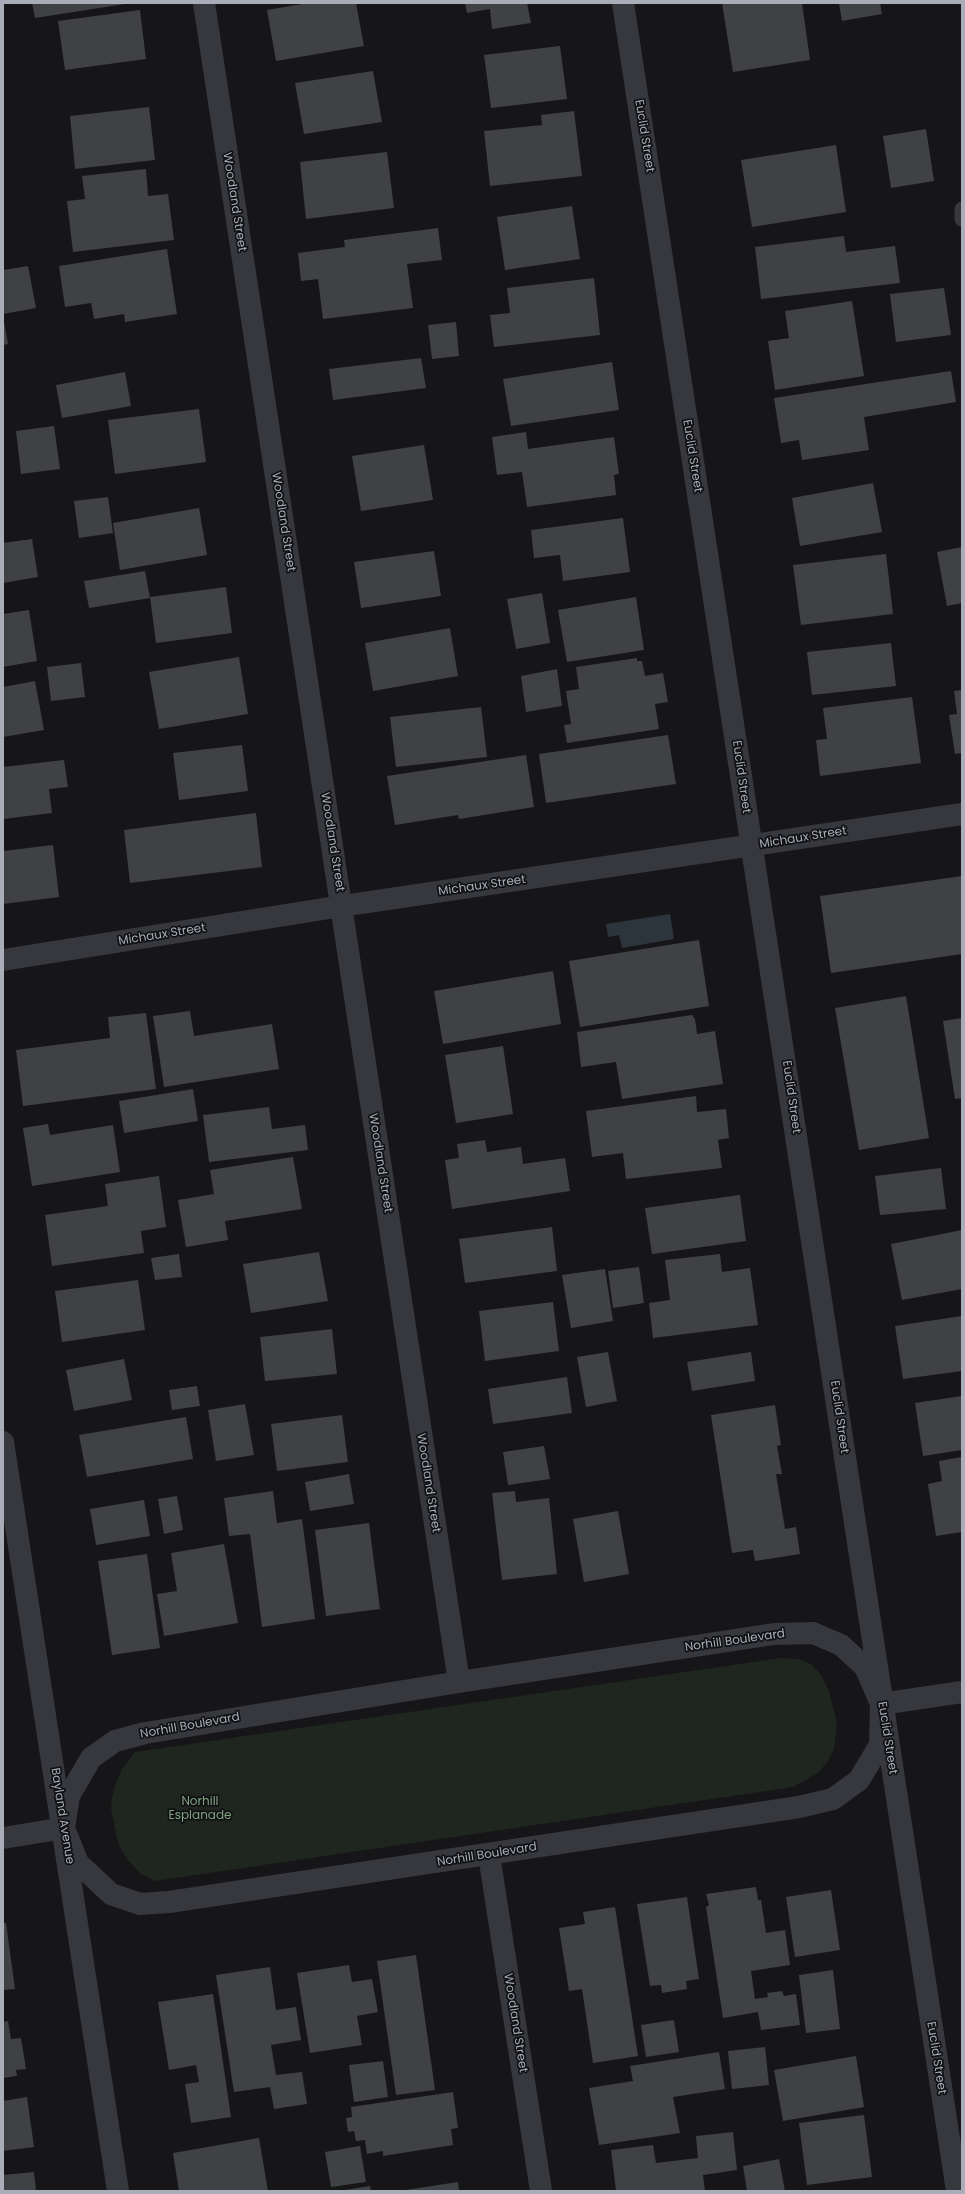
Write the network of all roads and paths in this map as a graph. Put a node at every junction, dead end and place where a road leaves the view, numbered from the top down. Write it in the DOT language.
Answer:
graph roads {
  1 [pos="204,3"];
  2 [pos="623,3"];
  3 [pos="962,209"];
  4 [pos="962,219"];
  5 [pos="962,814"];
  6 [pos="751,846"];
  7 [pos="342,906"];
  8 [pos="3,960"];
  9 [pos="3,1442"];
  10 [pos="458,1682"];
  11 [pos="962,1692"];
  12 [pos="881,1704"];
  13 [pos="64,1828"];
  14 [pos="3,1838"];
  15 [pos="489,1855"];
  16 [pos="118,2191"];
  17 [pos="541,2191"];
  18 [pos="956,2191"];
  1 -- 7 [label="street, Woodland Street"];
  2 -- 6 [label="street, Euclid Street"];
  3 -- 4 [label="lane"];
  5 -- 6 [label="street, Michaux Street"];
  6 -- 7 [label="street, Michaux Street"];
  6 -- 12 [label="street, Euclid Street"];
  7 -- 8 [label="street, Michaux Street"];
  7 -- 10 [label="street, Woodland Street"];
  9 -- 13 [label="street, Bayland Avenue"];
  10 -- 12 [label="street, Norhill Boulevard"];
  10 -- 13 [label="street, Norhill Boulevard"];
  11 -- 12 [label="street"];
  12 -- 15 [label="street, Norhill Boulevard"];
  12 -- 18 [label="street, Euclid Street"];
  13 -- 14 [label="street"];
  13 -- 15 [label="street, Norhill Boulevard"];
  13 -- 16 [label="street, Bayland Avenue"];
  15 -- 17 [label="street, Woodland Street"];
}
